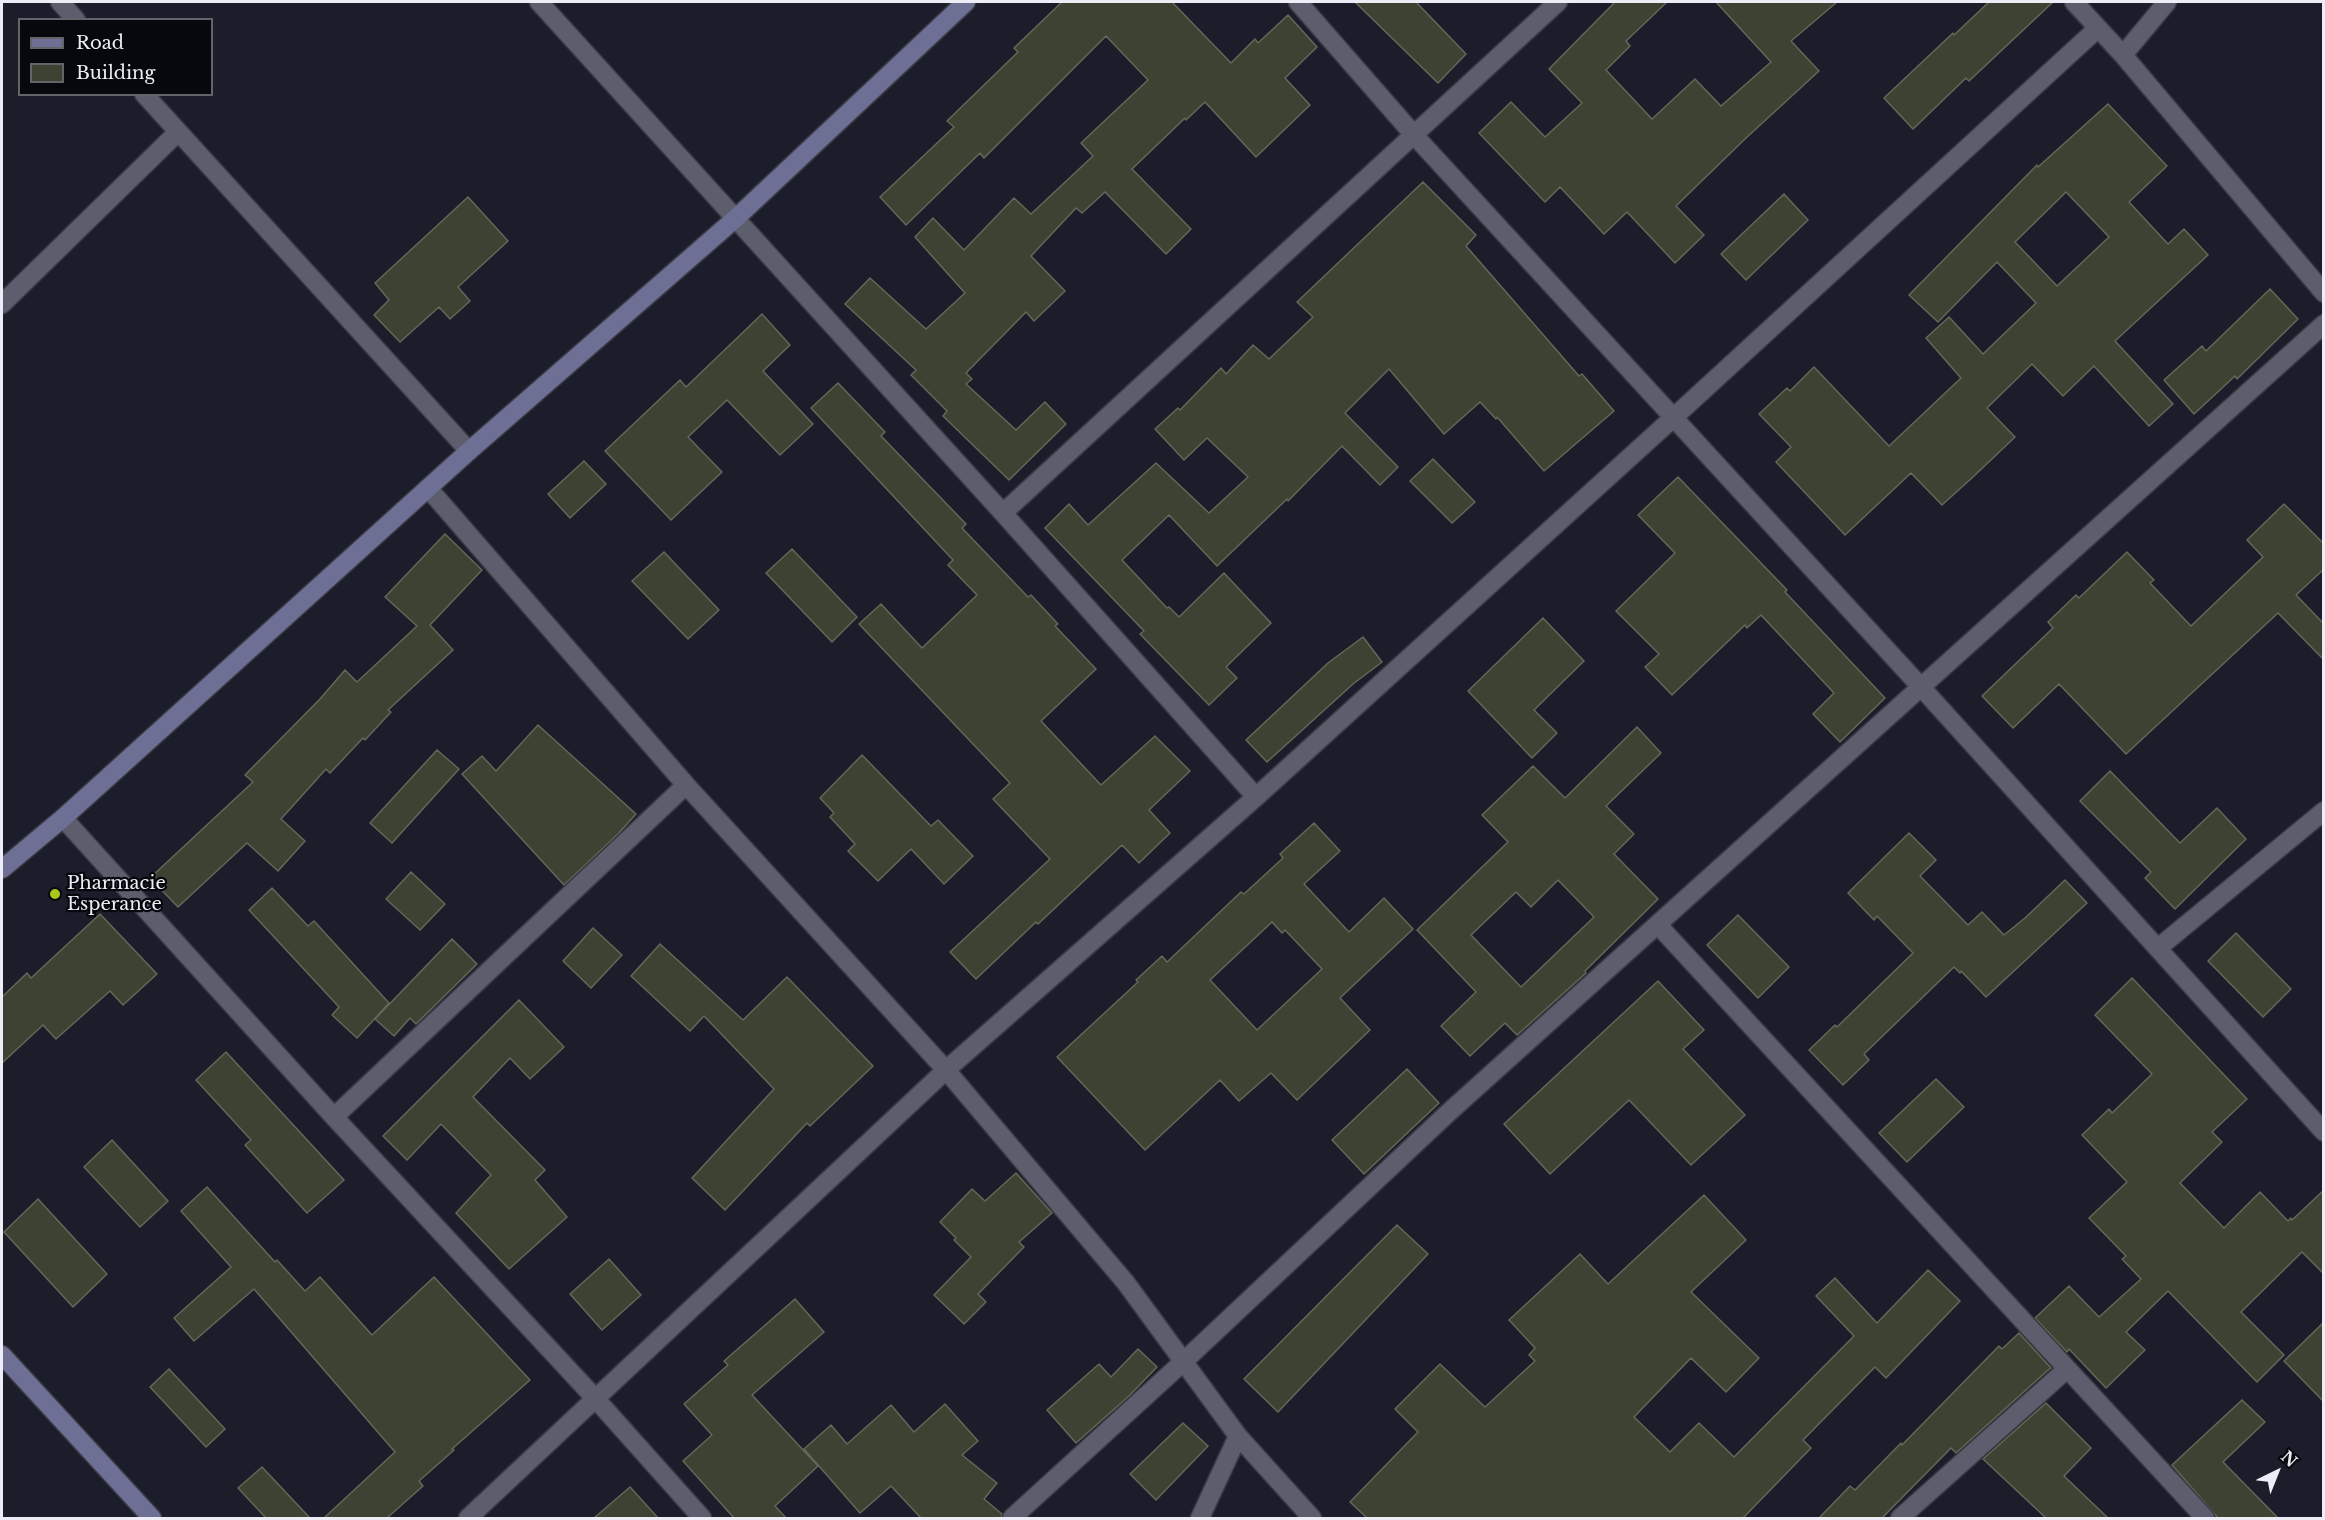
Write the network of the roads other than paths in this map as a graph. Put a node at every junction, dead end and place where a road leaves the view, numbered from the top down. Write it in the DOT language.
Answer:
graph roads {
  1 [pos="60,2"];
  2 [pos="539,2"];
  3 [pos="966,2"];
  4 [pos="1298,2"];
  5 [pos="1558,2"];
  6 [pos="2074,2"];
  7 [pos="2168,2"];
  8 [pos="74,18"];
  9 [pos="2098,28"];
  10 [pos="2123,55"];
  11 [pos="146,96"];
  12 [pos="178,132"];
  13 [pos="1414,135"];
  14 [pos="736,218"];
  15 [pos="2324,293"];
  16 [pos="2,304"];
  17 [pos="2324,324"];
  18 [pos="1673,418"];
  19 [pos="469,451"];
  20 [pos="428,488"];
  21 [pos="1003,513"];
  22 [pos="1921,687"];
  23 [pos="686,785"];
  24 [pos="1256,797"];
  25 [pos="2324,811"];
  26 [pos="63,818"];
  27 [pos="2,869"];
  28 [pos="1658,925"];
  29 [pos="2158,948"];
  30 [pos="946,1070"];
  31 [pos="334,1117"];
  32 [pos="2324,1132"];
  33 [pos="2,1355"];
  34 [pos="1183,1362"];
  35 [pos="2067,1369"];
  36 [pos="595,1398"];
  37 [pos="1238,1436"];
  38 [pos="152,1518"];
  39 [pos="468,1518"];
  40 [pos="702,1518"];
  41 [pos="1012,1518"];
  42 [pos="1200,1518"];
  43 [pos="1312,1518"];
  44 [pos="1900,1518"];
  45 [pos="2205,1518"];
  1 -- 8 [label="street"];
  2 -- 14 [label="street"];
  3 -- 14 [label="street"];
  4 -- 13 [label="street"];
  5 -- 13 [label="street"];
  6 -- 9 [label="street"];
  7 -- 10 [label="street"];
  9 -- 10 [label="street"];
  9 -- 18 [label="street"];
  10 -- 15 [label="street"];
  11 -- 12 [label="street"];
  12 -- 16 [label="street"];
  12 -- 19 [label="street"];
  13 -- 18 [label="street"];
  13 -- 21 [label="street"];
  14 -- 19 [label="street"];
  14 -- 21 [label="street"];
  17 -- 22 [label="street"];
  18 -- 22 [label="street"];
  18 -- 24 [label="street"];
  19 -- 20 [label="street"];
  20 -- 23 [label="street"];
  20 -- 26 [label="street"];
  21 -- 24 [label="street"];
  22 -- 28 [label="street"];
  22 -- 29 [label="street"];
  23 -- 30 [label="street"];
  23 -- 31 [label="street"];
  24 -- 30 [label="street"];
  25 -- 29 [label="street"];
  26 -- 27 [label="street"];
  26 -- 31 [label="street"];
  28 -- 34 [label="street"];
  28 -- 35 [label="street"];
  29 -- 32 [label="street"];
  30 -- 34 [label="street"];
  30 -- 36 [label="street"];
  31 -- 36 [label="street"];
  33 -- 38 [label="street"];
  34 -- 37 [label="street"];
  34 -- 41 [label="street"];
  35 -- 44 [label="street"];
  35 -- 45 [label="street"];
  36 -- 39 [label="street"];
  36 -- 40 [label="street"];
  37 -- 42 [label="street"];
  37 -- 43 [label="street"];
}
